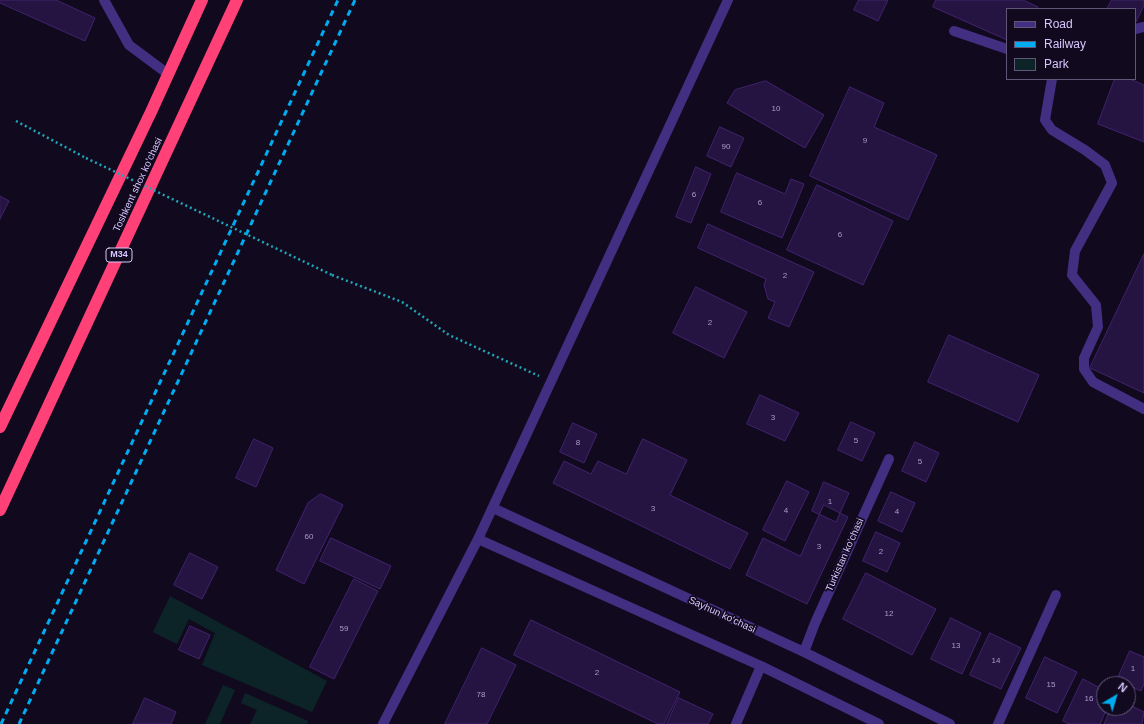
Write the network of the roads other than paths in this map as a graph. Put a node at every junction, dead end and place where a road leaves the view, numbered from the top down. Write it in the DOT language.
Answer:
graph roads {
  1 [pos="104,0"];
  2 [pos="202,0"];
  3 [pos="237,0"];
  4 [pos="728,0"];
  5 [pos="954,31"];
  6 [pos="1006,49"];
  7 [pos="168,74"];
  8 [pos="1052,80"];
  9 [pos="1144,409"];
  10 [pos="0,427"];
  11 [pos="889,459"];
  12 [pos="493,508"];
  13 [pos="0,510"];
  14 [pos="478,539"];
  15 [pos="1056,595"];
  16 [pos="804,652"];
  17 [pos="761,666"];
  18 [pos="383,724"];
  19 [pos="736,724"];
  20 [pos="879,724"];
  21 [pos="950,724"];
  22 [pos="998,724"];
  1 -- 7 [label="street"];
  2 -- 7 [label="highway, Toshkent shox ko'chasi"];
  3 -- 13 [label="highway, Toshkent shox ko'chasi / M34"];
  4 -- 12 [label="street"];
  5 -- 6 [label="street"];
  7 -- 10 [label="highway, Toshkent shox ko'chasi"];
  8 -- 9 [label="street"];
  11 -- 16 [label="street, Turkistan ko'chasi"];
  12 -- 14 [label="street"];
  12 -- 16 [label="street, Sayhun ko'chasi"];
  14 -- 17 [label="street"];
  14 -- 18 [label="street"];
  15 -- 22 [label="street"];
  16 -- 21 [label="street, Sayhun ko'chasi"];
  17 -- 19 [label="street"];
  17 -- 20 [label="street"];
}
